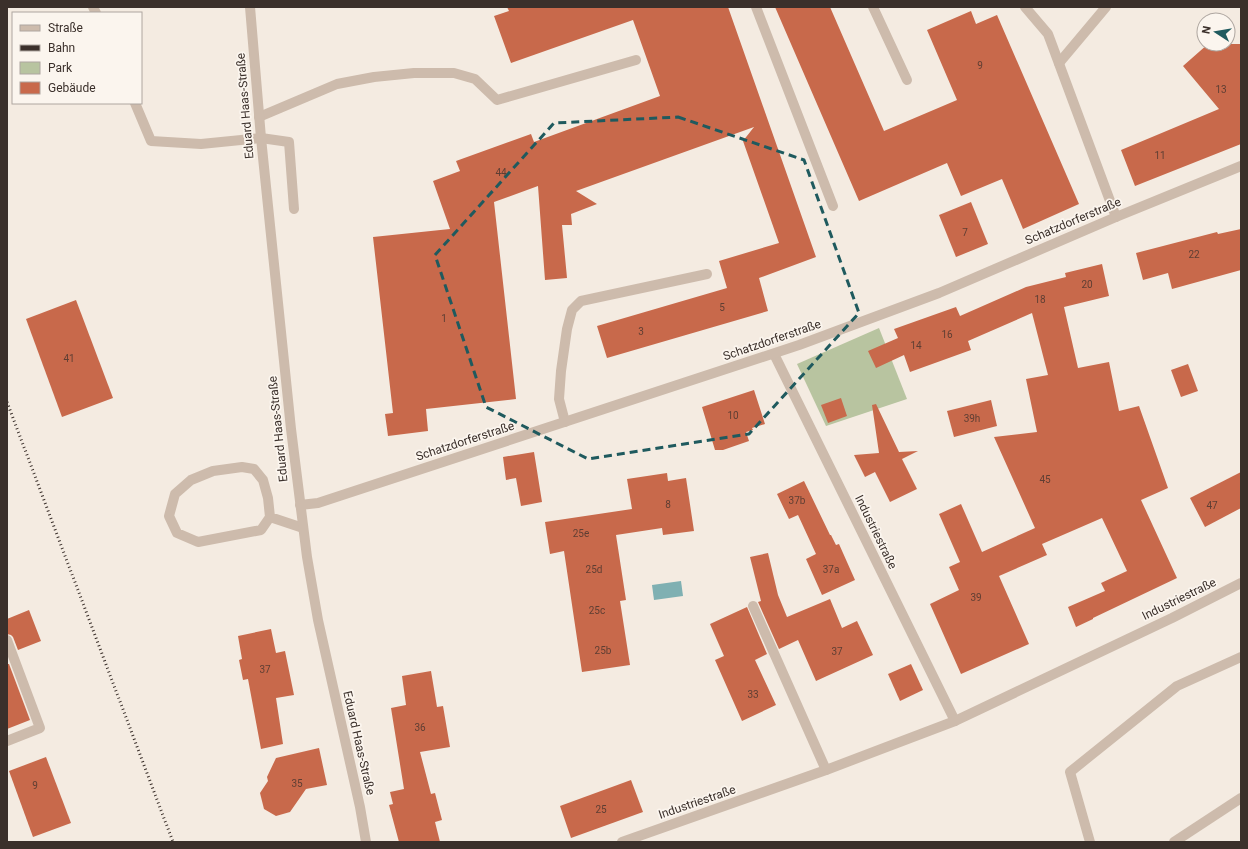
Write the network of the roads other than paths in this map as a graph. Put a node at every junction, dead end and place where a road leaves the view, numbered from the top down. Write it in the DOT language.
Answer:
graph roads {
  1 [pos="250,7"];
  2 [pos="756,7"];
  3 [pos="873,7"];
  4 [pos="1025,7"];
  5 [pos="1106,7"];
  6 [pos="636,60"];
  7 [pos="1059,63"];
  8 [pos="907,80"];
  9 [pos="135,104"];
  10 [pos="259,117"];
  11 [pos="260,138"];
  12 [pos="1241,166"];
  13 [pos="833,206"];
  14 [pos="294,209"];
  15 [pos="1116,217"];
  16 [pos="707,274"];
  17 [pos="774,354"];
  18 [pos="565,422"];
  19 [pos="300,505"];
  20 [pos="270,517"];
  21 [pos="303,528"];
  22 [pos="1241,584"];
  23 [pos="752,606"];
  24 [pos="7,640"];
  25 [pos="1241,657"];
  26 [pos="955,721"];
  27 [pos="7,741"];
  28 [pos="826,770"];
  29 [pos="1241,798"];
  30 [pos="366,842"];
  31 [pos="622,842"];
  32 [pos="1090,842"];
  33 [pos="1174,842"];
  1 -- 10 [label="street, Eduard Haas-Straße"];
  2 -- 13 [label="street"];
  3 -- 8 [label="street"];
  4 -- 7 [label="street"];
  5 -- 7 [label="street"];
  6 -- 10 [label="street"];
  7 -- 15 [label="street"];
  9 -- 11 [label="street"];
  10 -- 11 [label="street, Eduard Haas-Straße"];
  11 -- 14 [label="street"];
  11 -- 19 [label="street, Eduard Haas-Straße"];
  12 -- 15 [label="street, Schatzdorferstraße"];
  15 -- 17 [label="street, Schatzdorferstraße"];
  16 -- 18 [label="street"];
  17 -- 18 [label="street, Schatzdorferstraße"];
  17 -- 26 [label="street, Industriestraße"];
  18 -- 19 [label="street, Schatzdorferstraße"];
  19 -- 21 [label="street, Eduard Haas-Straße"];
  20 -- 20 [label="street"];
  20 -- 21 [label="street"];
  21 -- 30 [label="street, Eduard Haas-Straße"];
  22 -- 26 [label="street, Industriestraße"];
  23 -- 28 [label="street"];
  24 -- 27 [label="street"];
  25 -- 32 [label="street"];
  26 -- 28 [label="street, Industriestraße"];
  28 -- 31 [label="street, Industriestraße"];
  29 -- 33 [label="street"];
}
